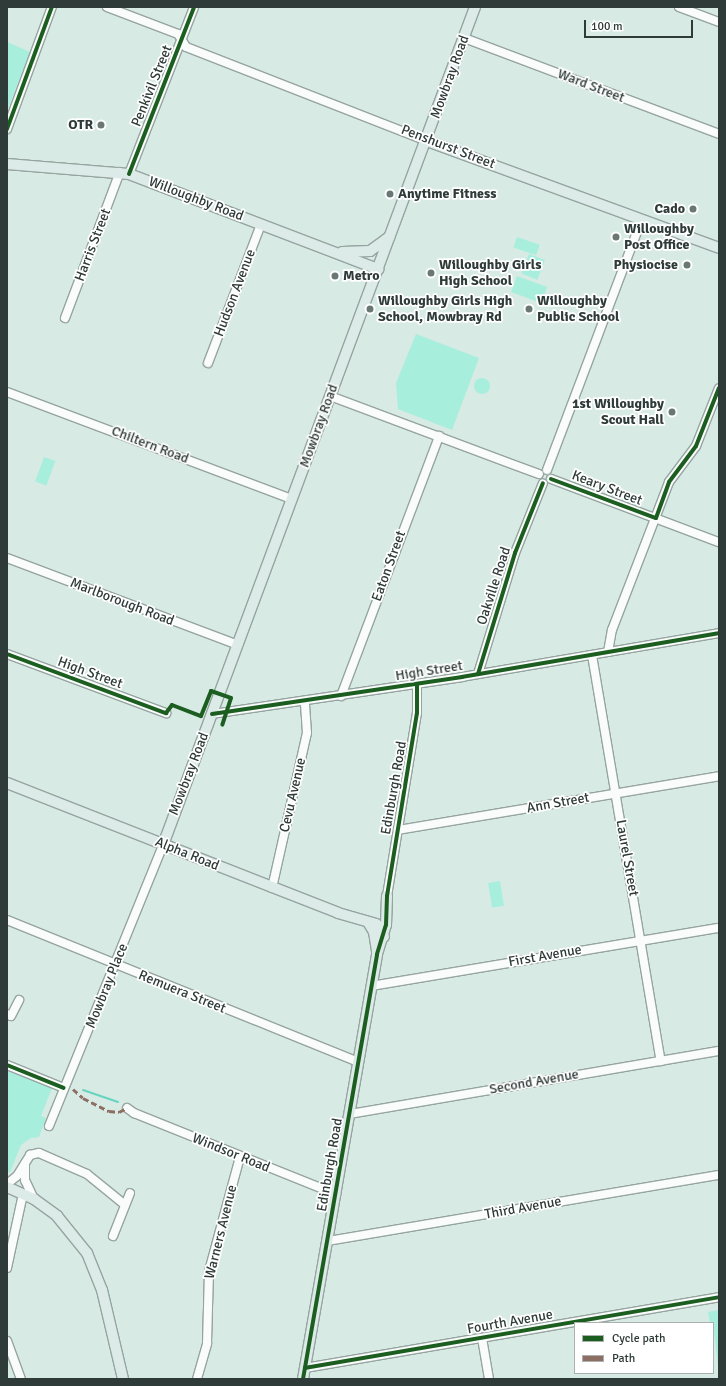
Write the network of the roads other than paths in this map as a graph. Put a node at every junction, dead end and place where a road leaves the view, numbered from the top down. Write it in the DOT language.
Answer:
graph roads {
  1 [pos="52,7"];
  2 [pos="107,7"];
  3 [pos="194,7"];
  4 [pos="475,7"];
  5 [pos="679,7"];
  6 [pos="719,22"];
  7 [pos="464,38"];
  8 [pos="182,41"];
  9 [pos="7,129"];
  10 [pos="719,134"];
  11 [pos="427,140"];
  12 [pos="7,164"];
  13 [pos="124,173"];
  14 [pos="642,219"];
  15 [pos="261,224"];
  16 [pos="391,234"];
  17 [pos="719,248"];
  18 [pos="336,253"];
  19 [pos="378,269"];
  20 [pos="65,318"];
  21 [pos="208,363"];
  22 [pos="719,390"];
  23 [pos="7,392"];
  24 [pos="330,396"];
  25 [pos="439,436"];
  26 [pos="547,470"];
  27 [pos="539,474"];
  28 [pos="551,479"];
  29 [pos="543,483"];
  30 [pos="292,499"];
  31 [pos="656,518"];
  32 [pos="719,542"];
  33 [pos="7,558"];
  34 [pos="719,633"];
  35 [pos="238,645"];
  36 [pos="608,652"];
  37 [pos="7,654"];
  38 [pos="592,655"];
  39 [pos="478,674"];
  40 [pos="417,684"];
  41 [pos="341,696"];
  42 [pos="305,702"];
  43 [pos="166,713"];
  44 [pos="212,714"];
  45 [pos="719,776"];
  46 [pos="7,783"];
  47 [pos="616,794"];
  48 [pos="398,830"];
  49 [pos="163,844"];
  50 [pos="272,888"];
  51 [pos="387,896"];
  52 [pos="383,910"];
  53 [pos="7,920"];
  54 [pos="368,922"];
  55 [pos="719,928"];
  56 [pos="382,933"];
  57 [pos="641,940"];
  58 [pos="377,950"];
  59 [pos="117,963"];
  60 [pos="372,986"];
  61 [pos="18,1000"];
  62 [pos="7,1014"];
  63 [pos="719,1051"];
  64 [pos="661,1061"];
  65 [pos="358,1062"];
  66 [pos="7,1065"];
  67 [pos="64,1088"];
  68 [pos="127,1108"];
  69 [pos="350,1114"];
  70 [pos="49,1126"];
  71 [pos="240,1157"];
  72 [pos="25,1164"];
  73 [pos="719,1176"];
  74 [pos="7,1185"];
  75 [pos="130,1193"];
  76 [pos="23,1194"];
  77 [pos="336,1194"];
  78 [pos="34,1199"];
  79 [pos="125,1205"];
  80 [pos="113,1236"];
  81 [pos="328,1241"];
  82 [pos="7,1268"];
  83 [pos="719,1297"];
  84 [pos="574,1322"];
  85 [pos="574,1322"];
  86 [pos="482,1338"];
  87 [pos="7,1342"];
  88 [pos="305,1368"];
  89 [pos="21,1379"];
  90 [pos="123,1379"];
  91 [pos="198,1379"];
  92 [pos="303,1379"];
  93 [pos="489,1379"];
  1 -- 9 [label="street"];
  2 -- 8 [label="street, Penshurst Street"];
  3 -- 8 [label="street, Penkivil Street"];
  4 -- 7 [label="main road, Mowbray Road"];
  5 -- 6 [label="street"];
  7 -- 10 [label="street, Ward Street"];
  7 -- 11 [label="main road, Mowbray Road"];
  8 -- 11 [label="street, Penshurst Street"];
  8 -- 13 [label="street, Penkivil Street"];
  11 -- 14 [label="main road, Penshurst Street"];
  11 -- 16 [label="main road, Mowbray Road"];
  12 -- 13 [label="main road, Willoughby Road"];
  13 -- 15 [label="main road, Willoughby Road"];
  13 -- 20 [label="street, Harris Street"];
  14 -- 17 [label="main road, Penshurst Street"];
  14 -- 26 [label="street"];
  15 -- 18 [label="main road, Willoughby Road"];
  15 -- 21 [label="street, Hudson Avenue"];
  16 -- 18 [label="main road"];
  16 -- 19 [label="main road, Mowbray Road"];
  18 -- 19 [label="main road, Willoughby Road"];
  19 -- 24 [label="main road, Mowbray Road"];
  22 -- 31 [label="street"];
  23 -- 30 [label="street, Chiltern Road"];
  24 -- 25 [label="street"];
  24 -- 30 [label="main road, Mowbray Road"];
  25 -- 27 [label="street"];
  25 -- 41 [label="street, Eaton Street"];
  26 -- 27 [label="street"];
  26 -- 28 [label="street"];
  27 -- 29 [label="street"];
  28 -- 29 [label="street"];
  28 -- 31 [label="street, Keary Street"];
  29 -- 39 [label="street, Oakville Road"];
  30 -- 35 [label="main road, Mowbray Road"];
  31 -- 32 [label="street, Keary Street"];
  31 -- 36 [label="street"];
  33 -- 35 [label="street, Marlborough Road"];
  34 -- 36 [label="street, High Street"];
  35 -- 44 [label="main road, Mowbray Road"];
  36 -- 38 [label="street, High Street"];
  37 -- 43 [label="street, High Street"];
  38 -- 39 [label="street, High Street"];
  38 -- 47 [label="street, Laurel Street"];
  39 -- 40 [label="street, High Street"];
  40 -- 41 [label="street, High Street"];
  40 -- 48 [label="street, Edinburgh Road"];
  41 -- 42 [label="street, High Street"];
  42 -- 44 [label="street, High Street"];
  42 -- 50 [label="street, Cevu Avenue"];
  44 -- 49 [label="main road, Mowbray Road"];
  45 -- 47 [label="street, Ann Street"];
  46 -- 49 [label="main road, Alpha Road"];
  47 -- 48 [label="street, Ann Street"];
  47 -- 57 [label="street, Laurel Street"];
  48 -- 51 [label="street, Edinburgh Road"];
  49 -- 50 [label="main road, Alpha Road"];
  49 -- 59 [label="street, Mowbray Place"];
  50 -- 54 [label="main road, Alpha Road"];
  51 -- 52 [label="main road"];
  51 -- 56 [label="main road"];
  52 -- 54 [label="main road"];
  52 -- 56 [label="main road"];
  53 -- 59 [label="street, Remuera Street"];
  54 -- 56 [label="main road, Alpha Road"];
  54 -- 58 [label="main road"];
  55 -- 57 [label="street, First Avenue"];
  56 -- 58 [label="main road, Edinburgh Road"];
  57 -- 60 [label="street, First Avenue"];
  57 -- 64 [label="street, Laurel Street"];
  58 -- 60 [label="main road, Edinburgh Road"];
  59 -- 65 [label="street, Remuera Street"];
  59 -- 67 [label="street, Mowbray Place"];
  60 -- 65 [label="main road, Edinburgh Road"];
  61 -- 62 [label="street"];
  63 -- 64 [label="street, Second Avenue"];
  64 -- 69 [label="street, Second Avenue"];
  65 -- 69 [label="main road, Edinburgh Road"];
  66 -- 67 [label="street"];
  67 -- 70 [label="street, Mowbray Place"];
  68 -- 71 [label="street, Windsor Road"];
  69 -- 77 [label="main road, Edinburgh Road"];
  71 -- 77 [label="street, Windsor Road"];
  71 -- 91 [label="street, Warners Avenue"];
  72 -- 74 [label="street"];
  72 -- 78 [label="street"];
  72 -- 79 [label="street"];
  73 -- 81 [label="street, Third Avenue"];
  74 -- 76 [label="main road"];
  75 -- 79 [label="street"];
  76 -- 78 [label="main road"];
  76 -- 82 [label="street"];
  77 -- 81 [label="main road, Edinburgh Road"];
  78 -- 90 [label="main road"];
  79 -- 80 [label="street"];
  81 -- 88 [label="main road, Edinburgh Road"];
  83 -- 85 [label="street, Fourth Avenue"];
  84 -- 86 [label="street, Fourth Avenue"];
  86 -- 88 [label="street, Fourth Avenue"];
  86 -- 93 [label="street"];
  87 -- 89 [label="street"];
  88 -- 92 [label="main road, Edinburgh Road"];
}
